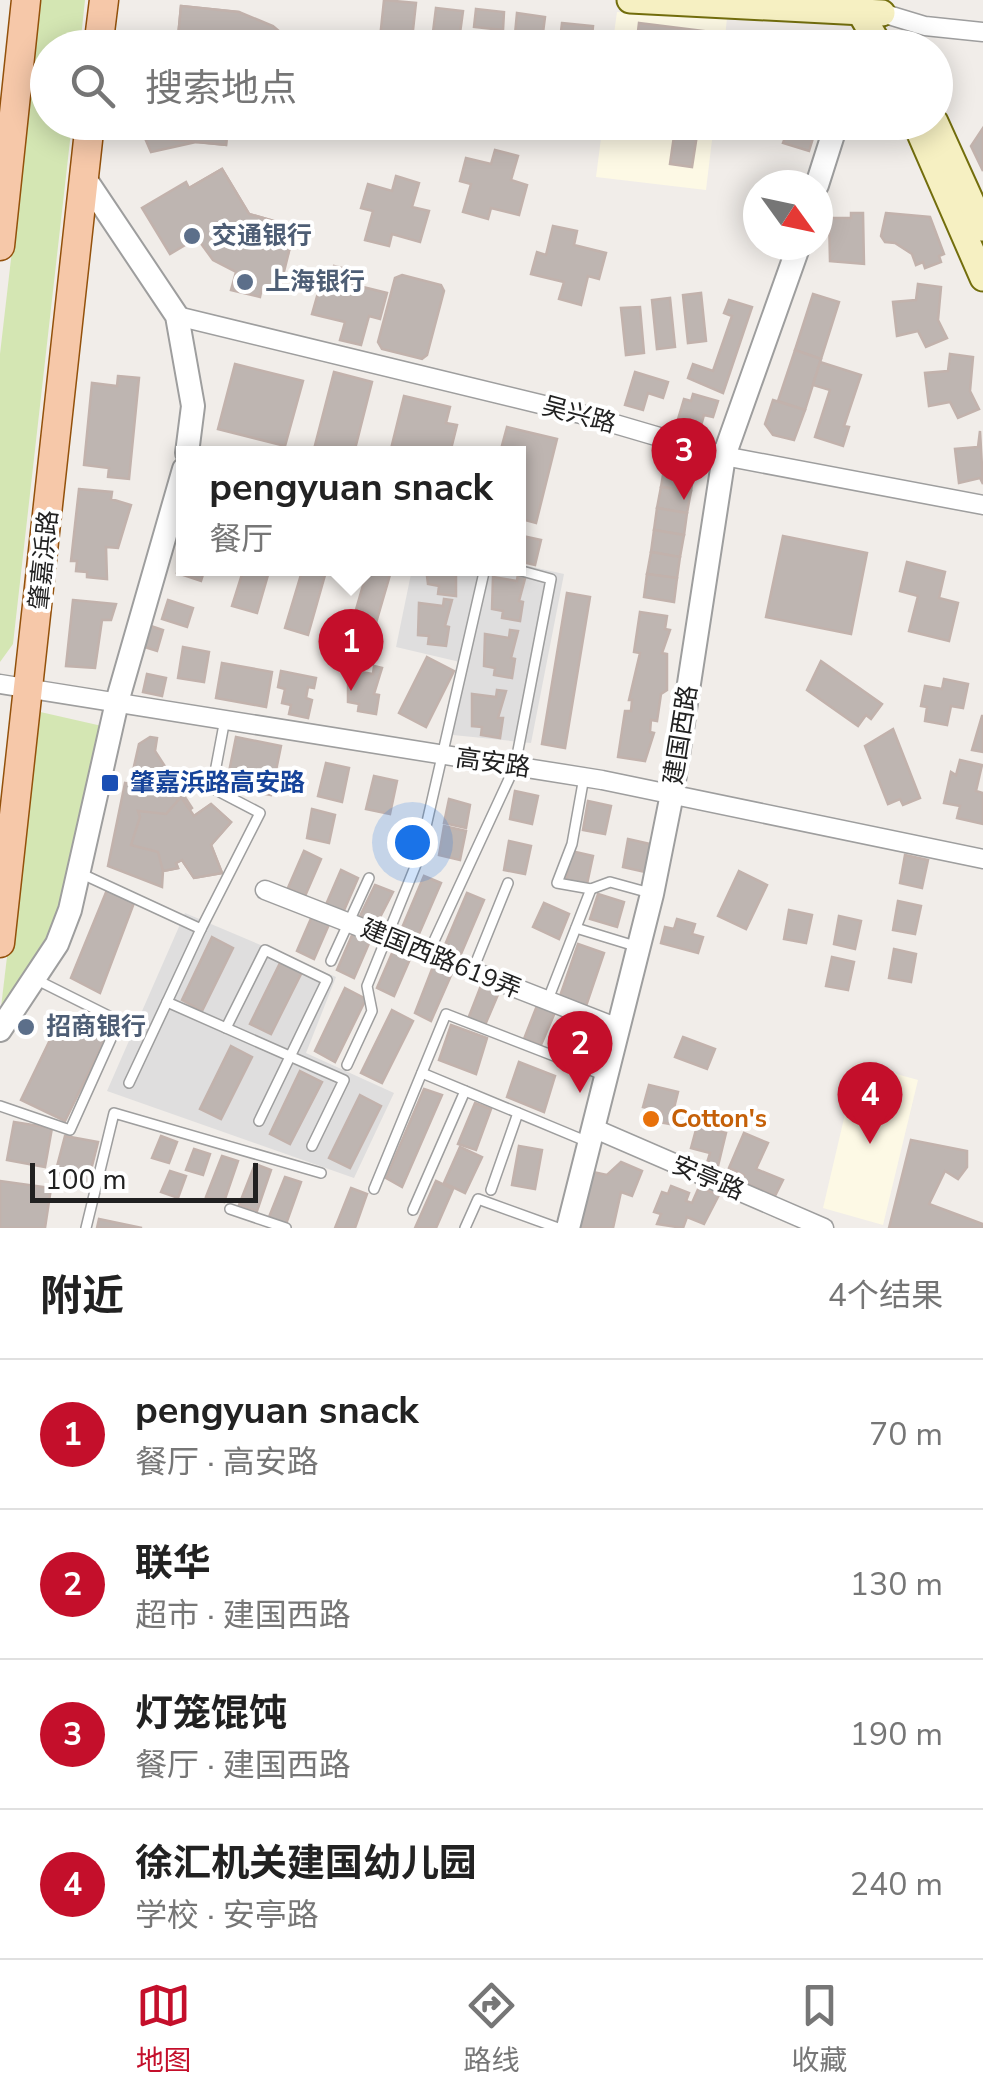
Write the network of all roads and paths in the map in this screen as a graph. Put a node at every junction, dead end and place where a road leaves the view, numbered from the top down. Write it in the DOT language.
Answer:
graph roads {
  1 [pos="26,0"];
  2 [pos="104,0"];
  3 [pos="630,0"];
  4 [pos="870,16"];
  5 [pos="100,30"];
  6 [pos="983,32"];
  7 [pos="88,140"];
  8 [pos="831,140"];
  9 [pos="923,140"];
  10 [pos="943,140"];
  11 [pos="822,170"];
  12 [pos="84,177"];
  13 [pos="983,228"];
  14 [pos="0,246"];
  15 [pos="794,260"];
  16 [pos="983,278"];
  17 [pos="177,316"];
  18 [pos="188,446"];
  19 [pos="724,456"];
  20 [pos="176,497"];
  21 [pos="983,506"];
  22 [pos="526,572"];
  23 [pos="483,576"];
  24 [pos="0,684"];
  25 [pos="30,688"];
  26 [pos="117,702"];
  27 [pos="225,720"];
  28 [pos="443,756"];
  29 [pos="514,766"];
  30 [pos="584,777"];
  31 [pos="672,794"];
  32 [pos="983,860"];
  33 [pos="80,872"];
  34 [pos="369,878"];
  35 [pos="508,884"];
  36 [pos="591,889"];
  37 [pos="265,890"];
  38 [pos="652,894"];
  39 [pos="348,922"];
  40 [pos="576,928"];
  41 [pos="201,929"];
  42 [pos="386,938"];
  43 [pos="0,943"];
  44 [pos="638,947"];
  45 [pos="428,954"];
  46 [pos="330,961"];
  47 [pos="472,972"];
  48 [pos="34,979"];
  49 [pos="168,1002"];
  50 [pos="547,1002"];
  51 [pos="226,1028"];
  52 [pos="618,1028"];
  53 [pos="0,1030"];
  54 [pos="293,1056"];
  55 [pos="348,1065"];
  56 [pos="422,1072"];
  57 [pos="605,1076"];
  58 [pos="129,1083"];
  59 [pos="465,1091"];
  60 [pos="0,1106"];
  61 [pos="518,1113"];
  62 [pos="259,1121"];
  63 [pos="590,1135"];
  64 [pos="312,1146"];
  65 [pos="321,1173"];
  66 [pos="374,1188"];
  67 [pos="491,1190"];
  68 [pos="230,1209"];
  69 [pos="413,1210"];
  70 [pos="86,1228"];
  71 [pos="286,1228"];
  72 [pos="465,1228"];
  73 [pos="558,1228"];
  74 [pos="568,1228"];
  75 [pos="824,1228"];
  1 -- 14 [label="main road"];
  2 -- 5 [label="main road"];
  3 -- 4 [label="main road"];
  4 -- 6 [label="street"];
  7 -- 12 [label="main road, 肇嘉浜路"];
  8 -- 11 [label="street"];
  9 -- 16 [label="main road"];
  10 -- 13 [label="main road"];
  12 -- 17 [label="street"];
  12 -- 25 [label="main road, 肇嘉浜路"];
  15 -- 19 [label="street, 建国西路"];
  17 -- 18 [label="street"];
  17 -- 19 [label="street, 吴兴路"];
  19 -- 21 [label="street, 吴兴路"];
  19 -- 31 [label="street, 建国西路"];
  20 -- 26 [label="street"];
  22 -- 29 [label="lane"];
  23 -- 28 [label="lane"];
  24 -- 25 [label="street, 高安路"];
  25 -- 26 [label="street, 高安路"];
  25 -- 43 [label="main road, 肇嘉浜路"];
  26 -- 27 [label="street, 高安路"];
  26 -- 33 [label="street"];
  27 -- 28 [label="street, 高安路"];
  27 -- 41 [label="lane"];
  28 -- 29 [label="street, 高安路"];
  28 -- 42 [label="lane"];
  29 -- 30 [label="street, 高安路"];
  29 -- 45 [label="lane"];
  30 -- 31 [label="street, 高安路"];
  30 -- 36 [label="lane"];
  31 -- 32 [label="street, 高安路"];
  31 -- 38 [label="street, 建国西路"];
  33 -- 41 [label="lane"];
  33 -- 48 [label="street"];
  34 -- 39 [label="lane"];
  35 -- 47 [label="lane"];
  36 -- 38 [label="lane"];
  36 -- 40 [label="lane"];
  37 -- 39 [label="street, 建国西路619弄"];
  38 -- 44 [label="street, 建国西路"];
  39 -- 42 [label="street, 建国西路619弄"];
  39 -- 46 [label="lane"];
  40 -- 44 [label="lane"];
  40 -- 50 [label="lane"];
  41 -- 49 [label="lane"];
  42 -- 45 [label="street, 建国西路619弄"];
  42 -- 55 [label="lane"];
  44 -- 52 [label="street, 建国西路"];
  45 -- 47 [label="street, 建国西路619弄"];
  47 -- 50 [label="street, 建国西路619弄"];
  48 -- 53 [label="street"];
  48 -- 60 [label="lane"];
  49 -- 51 [label="lane"];
  49 -- 58 [label="lane"];
  50 -- 52 [label="street, 建国西路619弄"];
  51 -- 54 [label="lane"];
  51 -- 54 [label="lane"];
  52 -- 57 [label="street, 建国西路"];
  54 -- 62 [label="lane"];
  54 -- 64 [label="lane"];
  56 -- 57 [label="lane"];
  56 -- 59 [label="lane"];
  56 -- 66 [label="lane"];
  57 -- 63 [label="street, 建国西路"];
  59 -- 61 [label="lane"];
  59 -- 69 [label="lane"];
  61 -- 63 [label="lane"];
  61 -- 67 [label="lane"];
  63 -- 74 [label="street, 建国西路"];
  63 -- 75 [label="street, 安亭路"];
  65 -- 70 [label="lane"];
  68 -- 71 [label="lane"];
  72 -- 73 [label="lane"];
}
